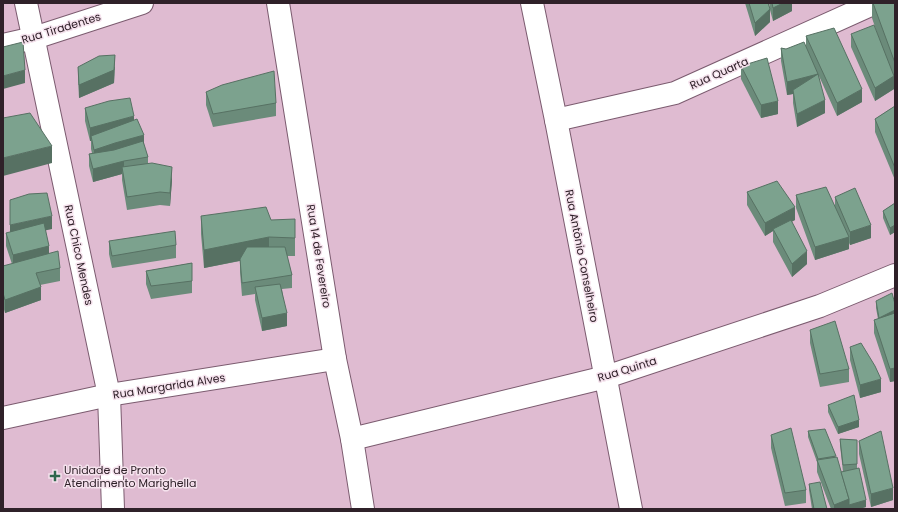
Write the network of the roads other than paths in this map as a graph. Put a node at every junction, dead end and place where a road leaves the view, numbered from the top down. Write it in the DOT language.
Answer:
graph roads {
  1 [pos="26,3"];
  2 [pos="142,3"];
  3 [pos="278,3"];
  4 [pos="532,3"];
  5 [pos="874,3"];
  6 [pos="34,38"];
  7 [pos="3,45"];
  8 [pos="556,120"];
  9 [pos="895,275"];
  10 [pos="335,359"];
  11 [pos="606,377"];
  12 [pos="109,395"];
  13 [pos="3,418"];
  14 [pos="352,439"];
  15 [pos="113,509"];
  16 [pos="363,509"];
  17 [pos="631,509"];
  1 -- 6 [label="street, Rua Chico Mendes"];
  2 -- 6 [label="street, Rua Tiradentes"];
  3 -- 10 [label="street, Rua 14 de Fevereiro"];
  4 -- 8 [label="street, Rua Antônio Conselheiro"];
  5 -- 8 [label="street, Rua Quarta"];
  6 -- 7 [label="street, Rua Tiradentes"];
  6 -- 12 [label="street, Rua Chico Mendes"];
  8 -- 11 [label="street, Rua Antônio Conselheiro"];
  9 -- 11 [label="street, Rua Quinta"];
  10 -- 12 [label="street, Rua Margarida Alves"];
  10 -- 14 [label="street, Rua 14 de Fevereiro"];
  11 -- 14 [label="street, Rua Quinta"];
  11 -- 17 [label="street, Rua Antônio Conselheiro"];
  12 -- 13 [label="street, Rua Margarida Alves"];
  12 -- 15 [label="street, Rua Chico Mendes"];
  14 -- 16 [label="street, Rua 14 de Fevereiro"];
}
